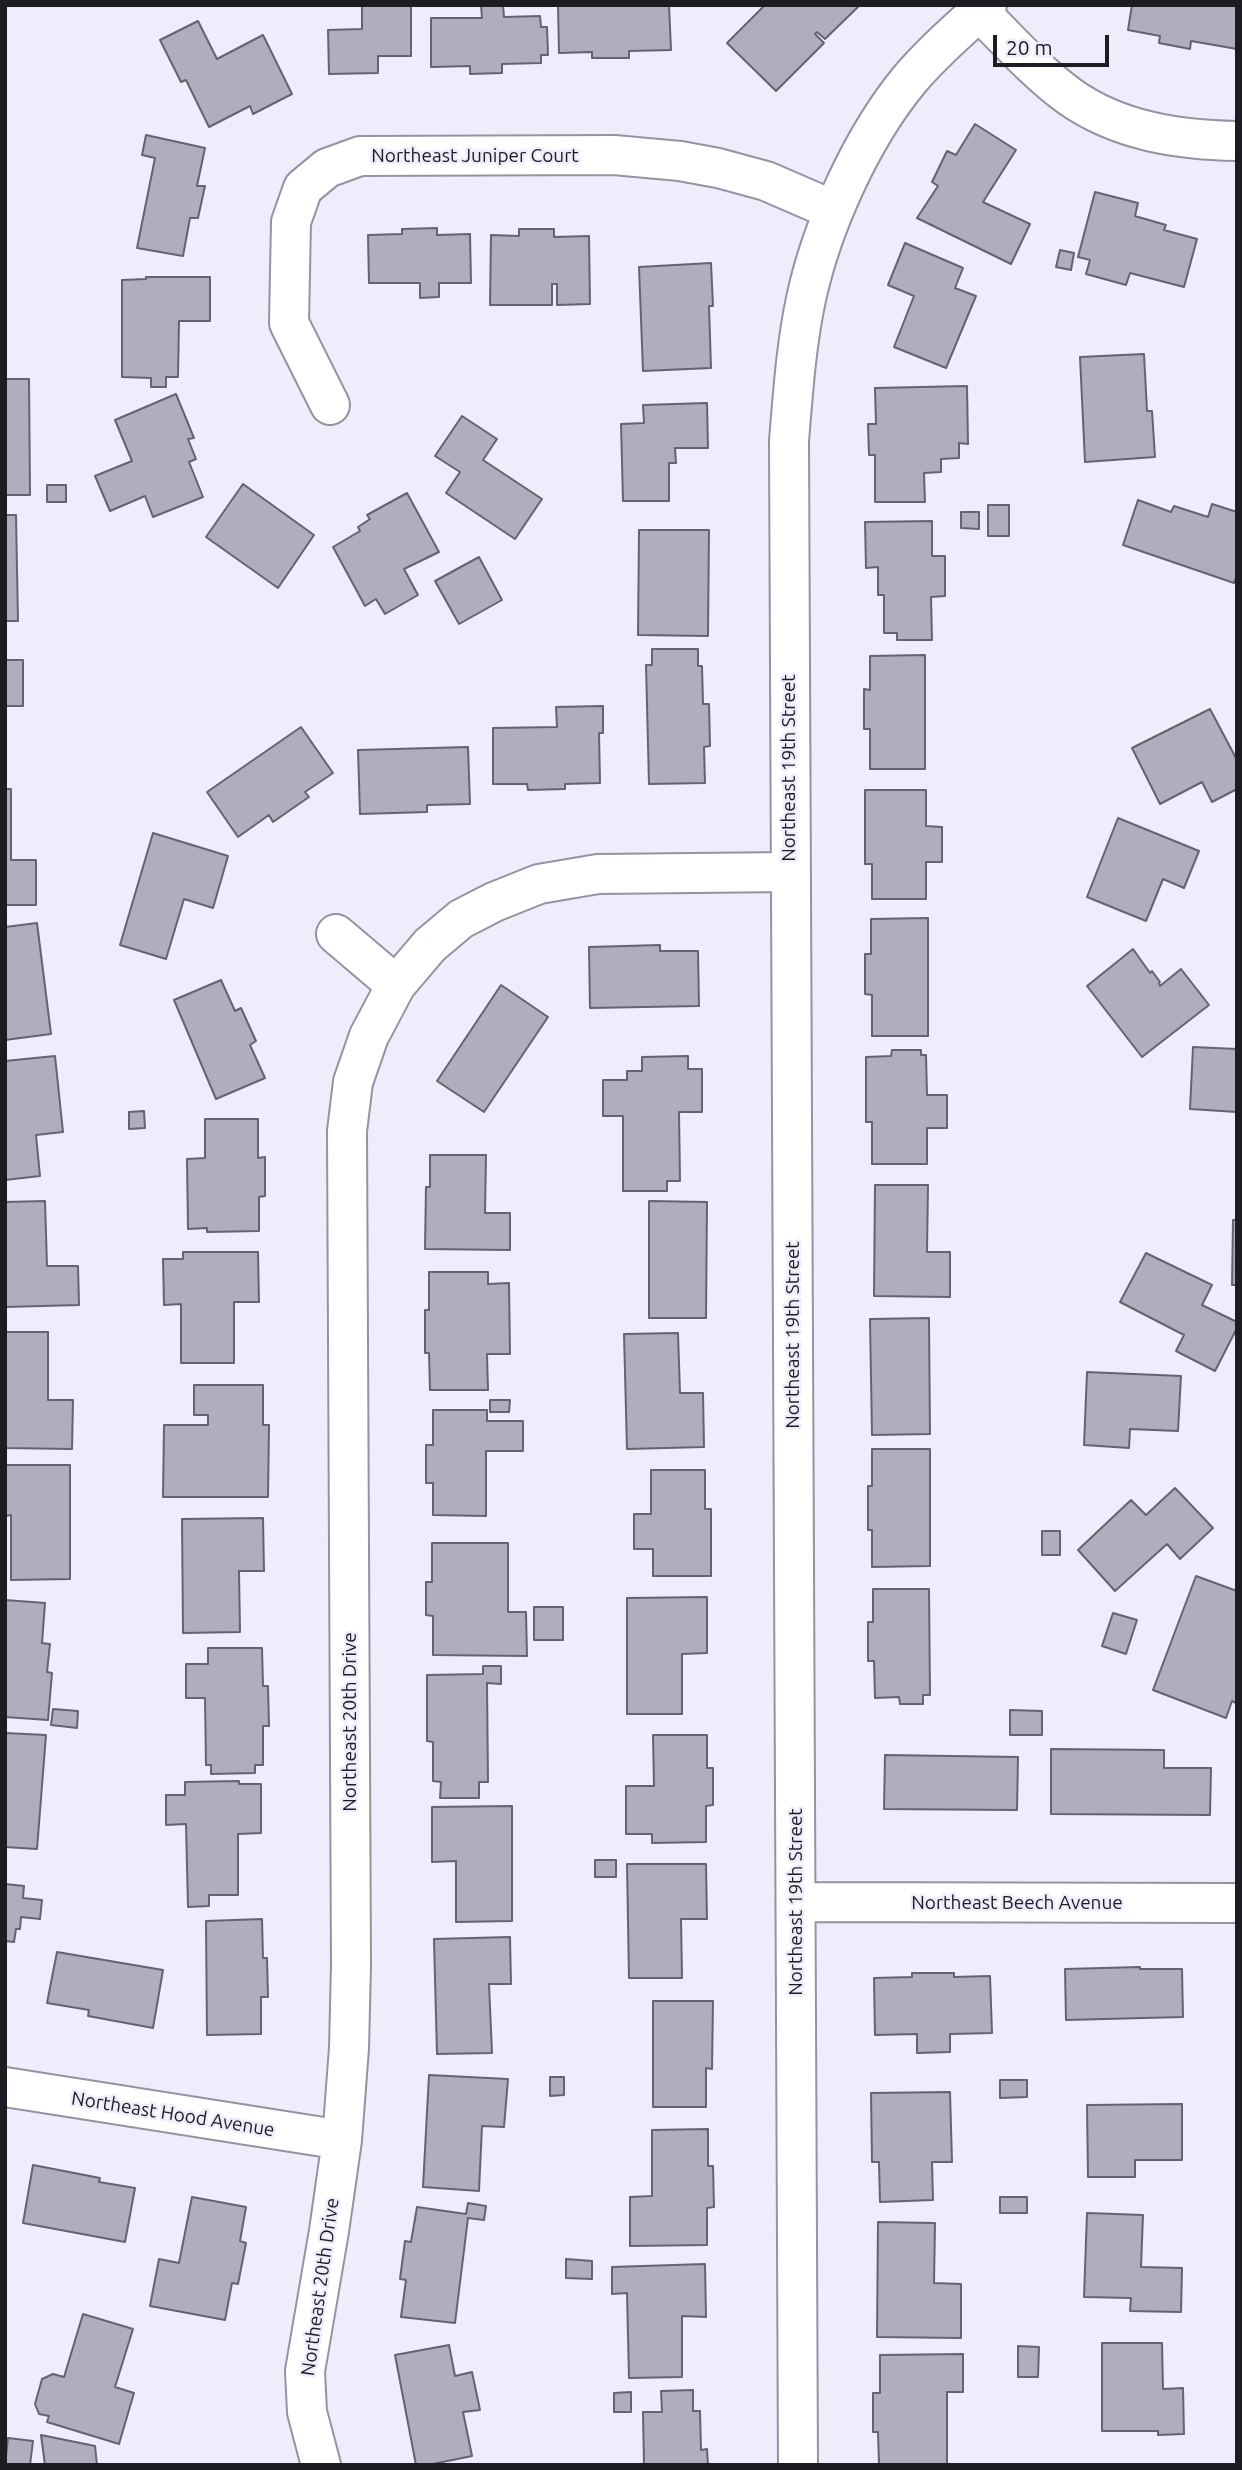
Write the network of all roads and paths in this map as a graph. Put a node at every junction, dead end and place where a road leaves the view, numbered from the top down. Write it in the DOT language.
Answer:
graph roads {
  1 [pos="983,8"];
  2 [pos="1237,141"];
  3 [pos="833,210"];
  4 [pos="330,405"];
  5 [pos="789,872"];
  6 [pos="336,934"];
  7 [pos="396,985"];
  8 [pos="797,1902"];
  9 [pos="1237,1903"];
  10 [pos="5,2087"];
  11 [pos="342,2140"];
  12 [pos="321,2465"];
  13 [pos="798,2465"];
  1 -- 2 [label="street"];
  1 -- 3 [label="street, Northeast 19th Street"];
  3 -- 4 [label="street, Northeast Juniper Court"];
  3 -- 5 [label="street, Northeast 19th Street"];
  5 -- 7 [label="street, Northeast 20th Drive"];
  5 -- 8 [label="street, Northeast 19th Street"];
  6 -- 7 [label="street"];
  7 -- 11 [label="street, Northeast 20th Drive"];
  8 -- 9 [label="street, Northeast Beech Avenue"];
  8 -- 13 [label="street, Northeast 19th Street"];
  10 -- 11 [label="street, Northeast Hood Avenue"];
  11 -- 12 [label="street, Northeast 20th Drive"];
}
